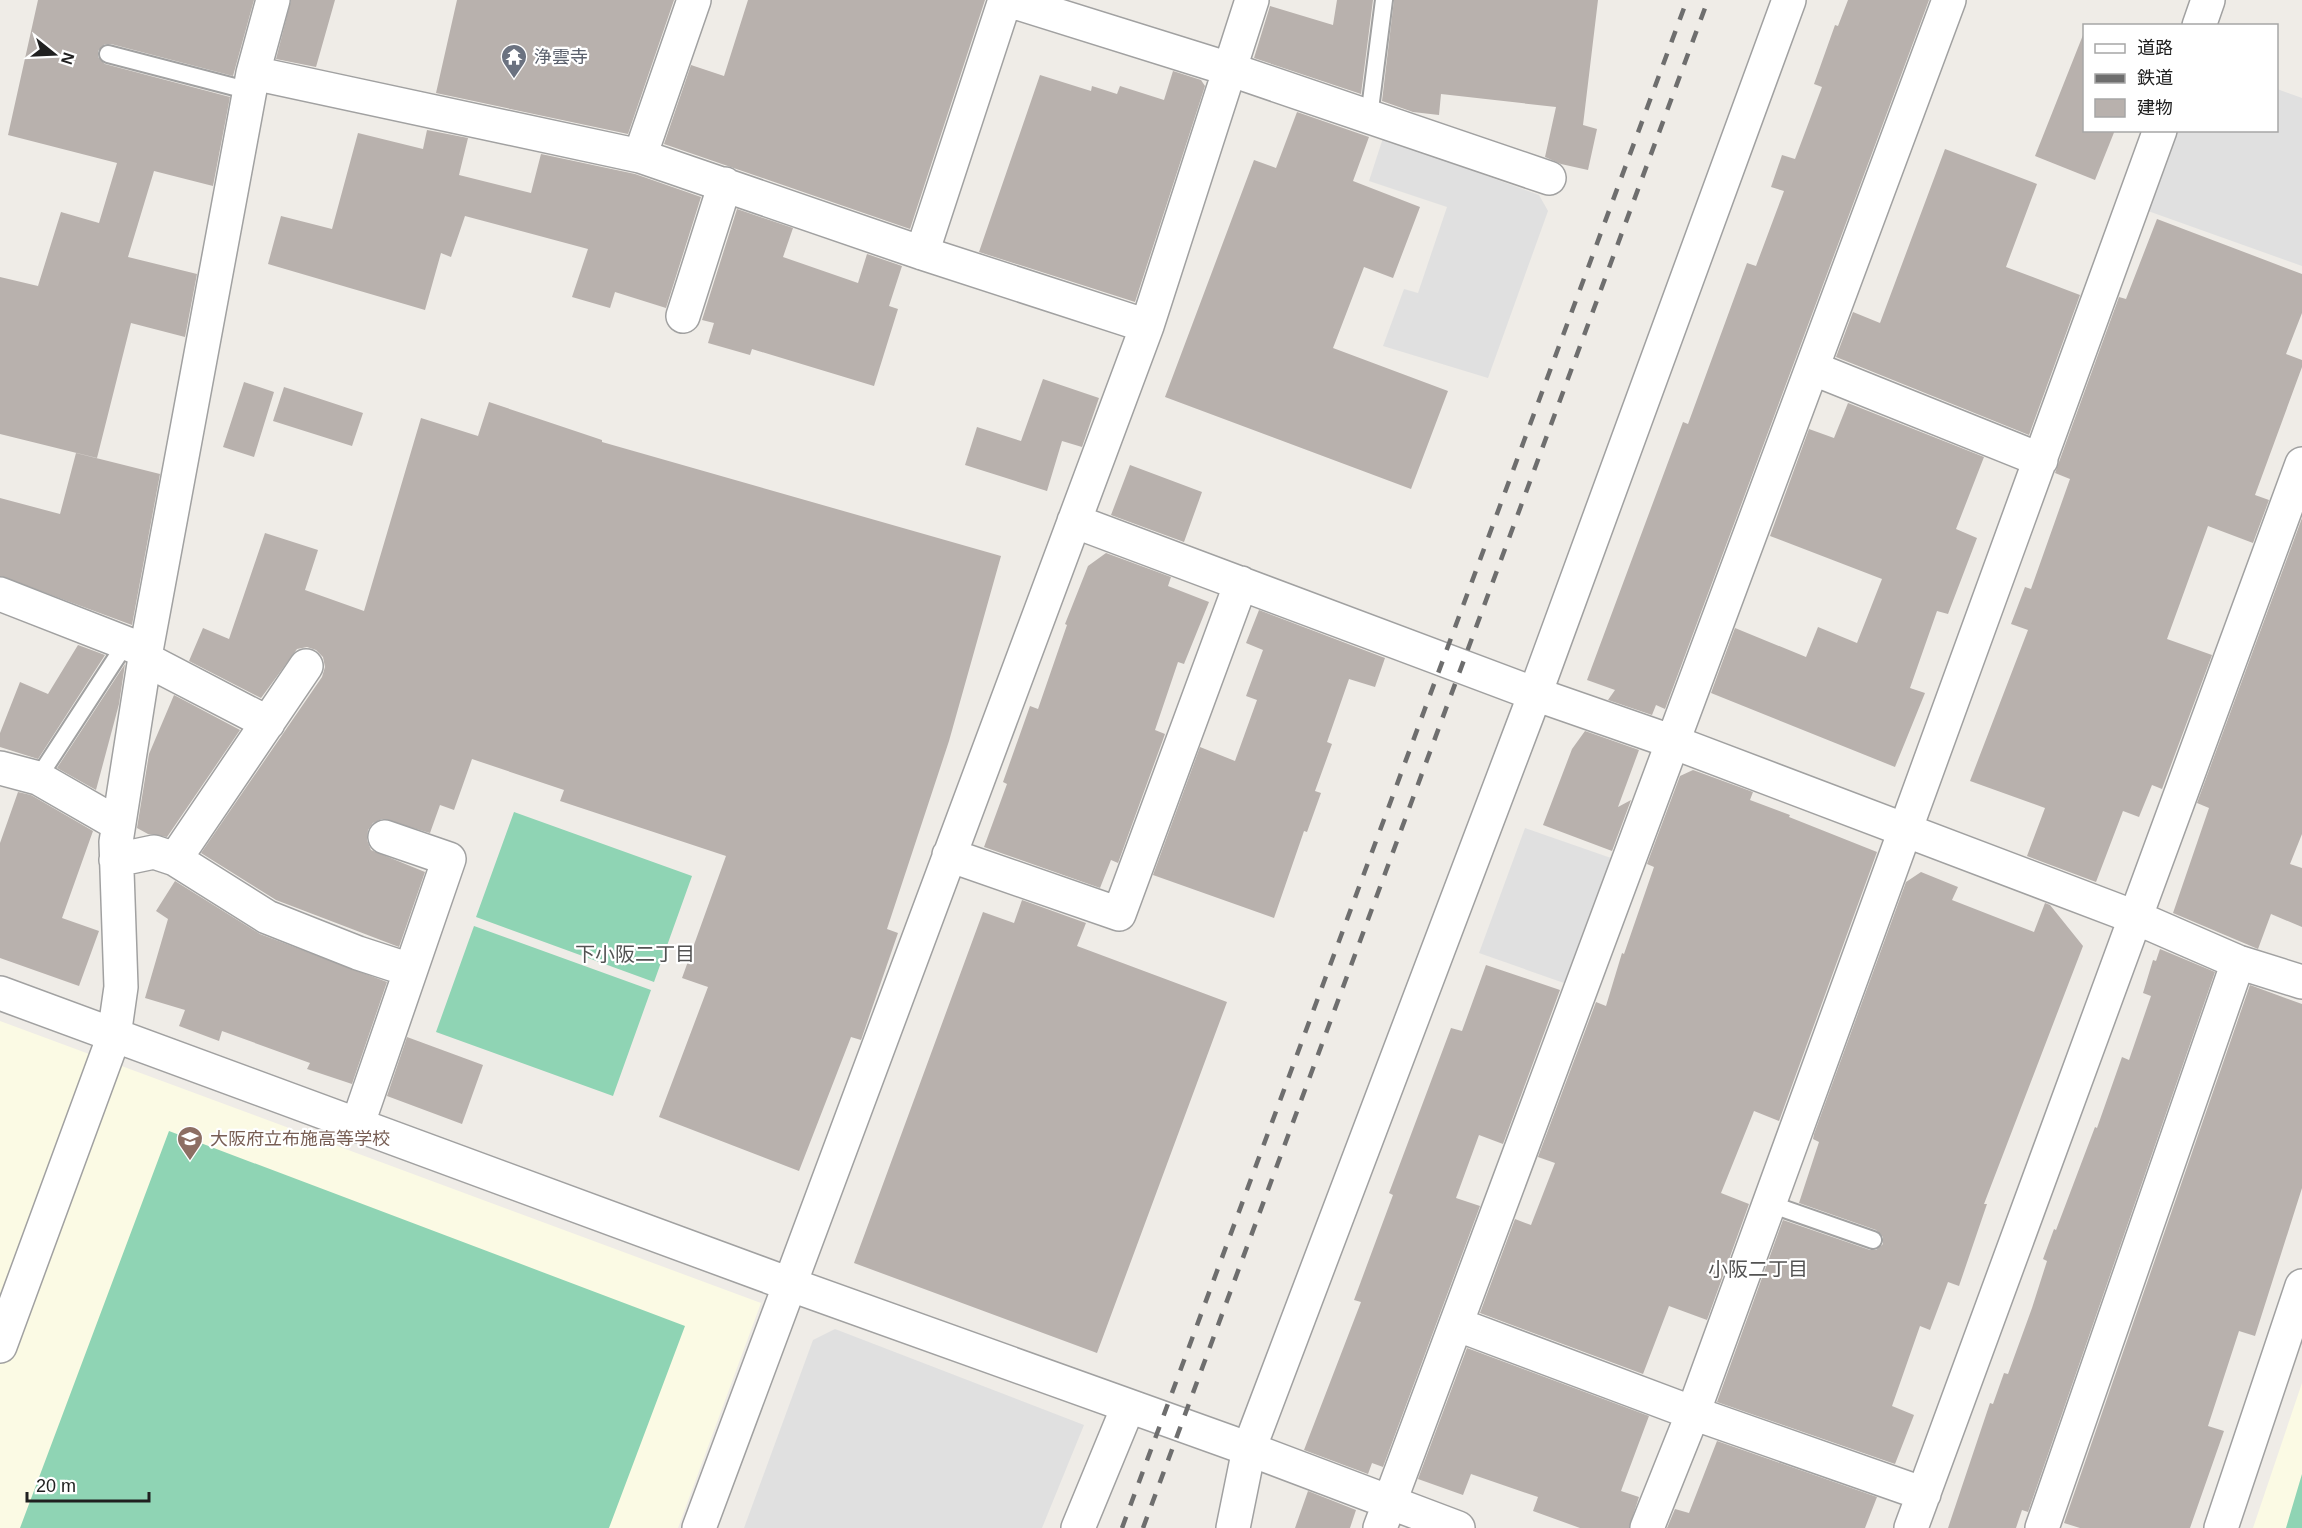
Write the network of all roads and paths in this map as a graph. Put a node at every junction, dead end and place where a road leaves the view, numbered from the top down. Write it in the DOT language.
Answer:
graph roads {
  1 [pos="273,0"];
  2 [pos="694,0"];
  3 [pos="1010,0"];
  4 [pos="1252,0"];
  5 [pos="1384,0"];
  6 [pos="1789,0"];
  7 [pos="1949,0"];
  8 [pos="2208,0"];
  9 [pos="2200,24"];
  10 [pos="108,54"];
  11 [pos="1229,69"];
  12 [pos="252,82"];
  13 [pos="1369,117"];
  14 [pos="2159,132"];
  15 [pos="640,156"];
  16 [pos="1549,178"];
  17 [pos="725,184"];
  18 [pos="922,253"];
  19 [pos="683,316"];
  20 [pos="1147,326"];
  21 [pos="1812,368"];
  22 [pos="2041,460"];
  23 [pos="2302,464"];
  24 [pos="1074,521"];
  25 [pos="1241,583"];
  26 [pos="0,594"];
  27 [pos="139,651"];
  28 [pos="306,666"];
  29 [pos="1535,694"];
  30 [pos="268,723"];
  31 [pos="1673,742"];
  32 [pos="0,768"];
  33 [pos="38,778"];
  34 [pos="118,825"];
  35 [pos="1906,832"];
  36 [pos="385,837"];
  37 [pos="949,855"];
  38 [pos="175,859"];
  39 [pos="116,860"];
  40 [pos="2137,918"];
  41 [pos="2238,962"];
  42 [pos="410,970"];
  43 [pos="2302,982"];
  44 [pos="0,993"];
  45 [pos="114,1036"];
  46 [pos="357,1126"];
  47 [pos="1770,1204"];
  48 [pos="1873,1240"];
  49 [pos="789,1284"];
  50 [pos="2302,1286"];
  51 [pos="1456,1324"];
  52 [pos="0,1346"];
  53 [pos="1128,1407"];
  54 [pos="1693,1413"];
  55 [pos="1249,1449"];
  56 [pos="1924,1494"];
  57 [pos="1385,1516"];
  58 [pos="699,1528"];
  59 [pos="1078,1528"];
  60 [pos="1233,1528"];
  61 [pos="1458,1528"];
  62 [pos="1647,1528"];
  63 [pos="1911,1528"];
  64 [pos="2042,1528"];
  65 [pos="2221,1528"];
  1 -- 12 [label="street"];
  2 -- 15 [label="street"];
  3 -- 11 [label="street"];
  3 -- 18 [label="street"];
  4 -- 11 [label="street"];
  5 -- 13 [label="lane"];
  6 -- 29 [label="street"];
  7 -- 21 [label="street"];
  8 -- 9 [label="street"];
  10 -- 12 [label="lane"];
  11 -- 13 [label="street"];
  11 -- 20 [label="street"];
  12 -- 15 [label="street"];
  12 -- 27 [label="street"];
  13 -- 16 [label="street"];
  14 -- 22 [label="street"];
  15 -- 17 [label="street"];
  17 -- 18 [label="street"];
  17 -- 19 [label="street"];
  18 -- 20 [label="street"];
  20 -- 24 [label="street"];
  21 -- 22 [label="street"];
  21 -- 31 [label="street"];
  22 -- 35 [label="street"];
  23 -- 40 [label="street"];
  24 -- 25 [label="street"];
  24 -- 37 [label="street"];
  25 -- 29 [label="street"];
  25 -- 37 [label="street"];
  26 -- 27 [label="street"];
  27 -- 30 [label="street"];
  27 -- 33 [label="lane"];
  27 -- 34 [label="street"];
  28 -- 30 [label="street"];
  29 -- 31 [label="street"];
  29 -- 55 [label="street"];
  30 -- 38 [label="street"];
  31 -- 35 [label="street"];
  31 -- 51 [label="street"];
  32 -- 33 [label="street"];
  33 -- 34 [label="street"];
  34 -- 39 [label="street"];
  35 -- 40 [label="street"];
  35 -- 47 [label="street"];
  36 -- 42 [label="street"];
  37 -- 49 [label="street"];
  38 -- 39 [label="street"];
  38 -- 42 [label="street"];
  39 -- 45 [label="street"];
  40 -- 41 [label="street"];
  40 -- 56 [label="street"];
  41 -- 43 [label="street"];
  41 -- 64 [label="street"];
  42 -- 46 [label="street"];
  44 -- 45 [label="street"];
  45 -- 46 [label="street"];
  45 -- 52 [label="street"];
  46 -- 49 [label="street"];
  47 -- 48 [label="lane"];
  47 -- 54 [label="street"];
  49 -- 53 [label="street"];
  49 -- 58 [label="street"];
  50 -- 65 [label="street"];
  51 -- 54 [label="street"];
  51 -- 57 [label="street"];
  53 -- 55 [label="street"];
  53 -- 59 [label="street"];
  54 -- 56 [label="street"];
  54 -- 62 [label="street"];
  55 -- 57 [label="street"];
  55 -- 60 [label="street"];
  56 -- 63 [label="street"];
  57 -- 61 [label="street"];
}
